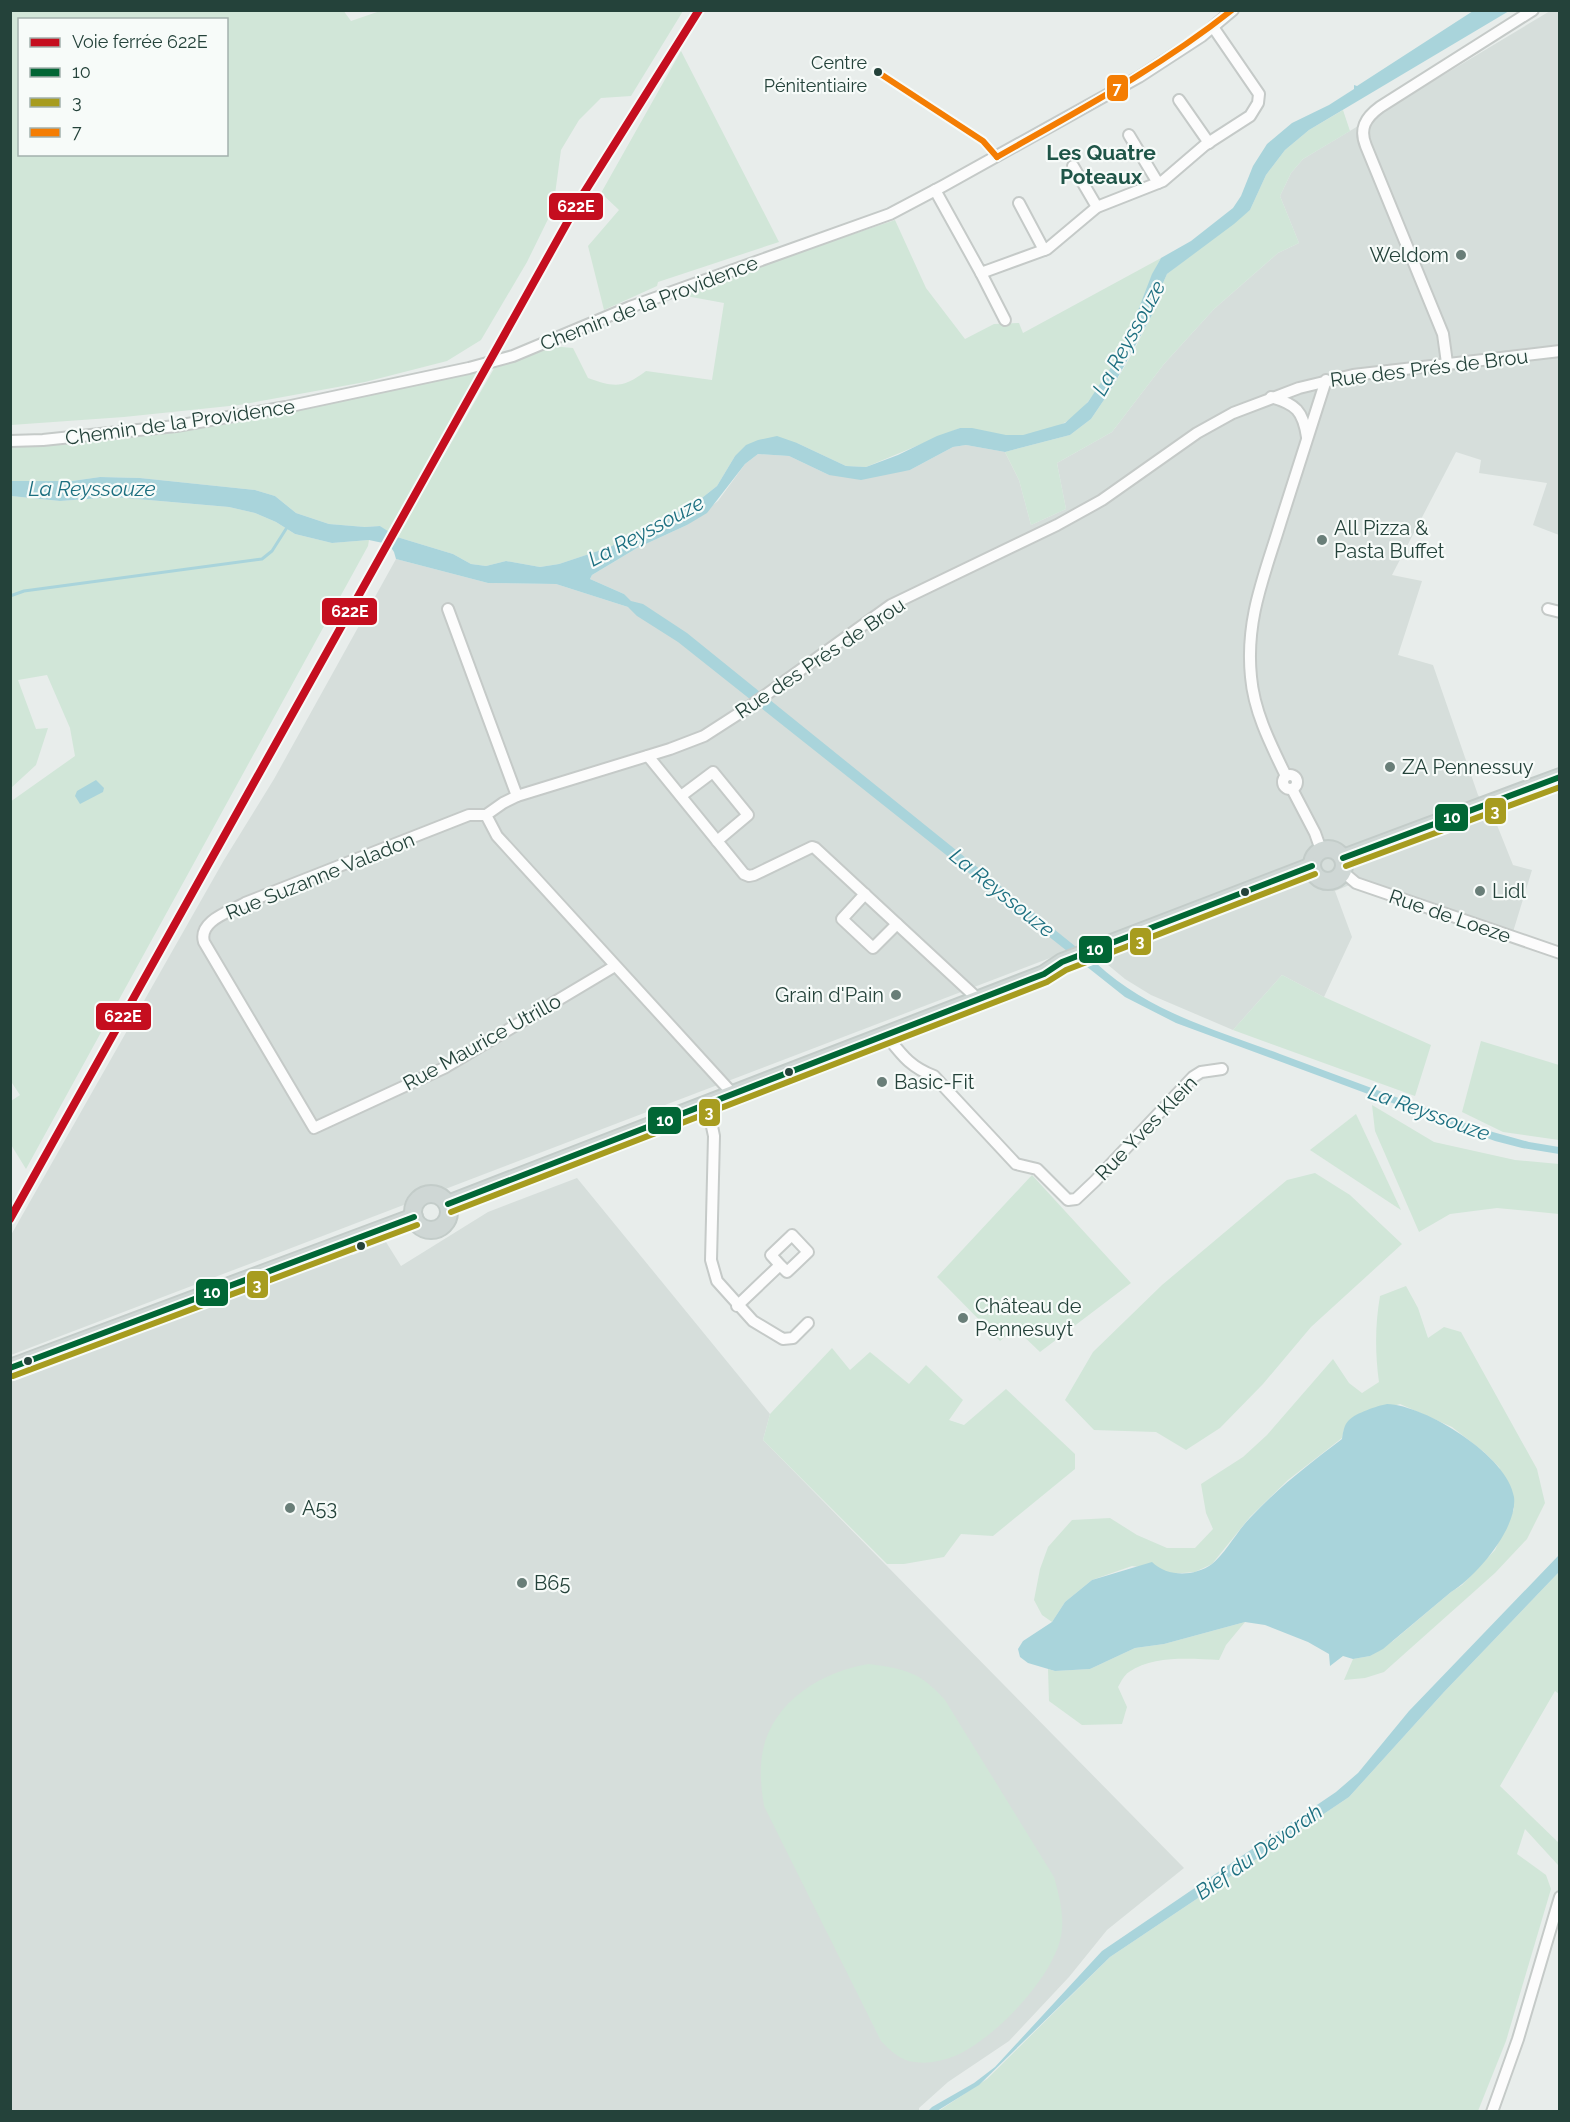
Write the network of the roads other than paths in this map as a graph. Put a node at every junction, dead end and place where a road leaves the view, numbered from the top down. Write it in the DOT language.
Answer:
graph roads {
  1 [pos="1233,10"];
  2 [pos="1533,10"];
  3 [pos="1213,27"];
  4 [pos="1179,100"];
  5 [pos="1129,135"];
  6 [pos="1209,143"];
  7 [pos="1073,166"];
  8 [pos="1158,183"];
  9 [pos="935,190"];
  10 [pos="1019,203"];
  11 [pos="1097,207"];
  12 [pos="1044,250"];
  13 [pos="981,273"];
  14 [pos="1005,320"];
  15 [pos="1560,351"];
  16 [pos="1447,363"];
  17 [pos="1326,380"];
  18 [pos="1270,397"];
  19 [pos="1307,440"];
  20 [pos="10,441"];
  21 [pos="448,609"];
  22 [pos="1548,609"];
  23 [pos="1560,612"];
  24 [pos="648,756"];
  25 [pos="1560,777"];
  26 [pos="517,796"];
  27 [pos="681,796"];
  28 [pos="486,814"];
  29 [pos="717,841"];
  30 [pos="1322,850"];
  31 [pos="1343,865"];
  32 [pos="1314,870"];
  33 [pos="865,894"];
  34 [pos="897,924"];
  35 [pos="1560,953"];
  36 [pos="615,966"];
  37 [pos="978,999"];
  38 [pos="886,1035"];
  39 [pos="1222,1069"];
  40 [pos="732,1093"];
  41 [pos="707,1103"];
  42 [pos="314,1128"];
  43 [pos="448,1204"];
  44 [pos="414,1217"];
  45 [pos="780,1265"];
  46 [pos="737,1306"];
  47 [pos="808,1323"];
  48 [pos="10,1368"];
  49 [pos="1560,1897"];
  50 [pos="1492,2112"];
  1 -- 3 [label="street, Chemin de la Providence"];
  2 -- 16 [label="street"];
  3 -- 6 [label="street"];
  3 -- 9 [label="street, Chemin de la Providence"];
  4 -- 6 [label="street"];
  5 -- 8 [label="street"];
  6 -- 8 [label="street"];
  7 -- 11 [label="street"];
  8 -- 11 [label="street"];
  9 -- 13 [label="street"];
  9 -- 20 [label="street, Chemin de la Providence"];
  10 -- 12 [label="street"];
  11 -- 12 [label="street"];
  12 -- 13 [label="street"];
  13 -- 14 [label="street"];
  15 -- 16 [label="street, Rue des Prés de Brou"];
  16 -- 17 [label="street, Rue des Prés de Brou"];
  17 -- 18 [label="street, Rue des Prés de Brou"];
  17 -- 19 [label="street"];
  18 -- 19 [label="street"];
  18 -- 24 [label="street, Rue des Prés de Brou"];
  19 -- 30 [label="street"];
  21 -- 26 [label="street"];
  22 -- 23 [label="street"];
  24 -- 26 [label="street, Rue des Prés de Brou"];
  24 -- 27 [label="street"];
  25 -- 31 [label="main road"];
  26 -- 28 [label="street, Rue des Prés de Brou"];
  27 -- 29 [label="street"];
  27 -- 29 [label="street"];
  28 -- 36 [label="street"];
  28 -- 42 [label="street, Rue Suzanne Valadon"];
  29 -- 33 [label="street"];
  30 -- 31 [label="main road"];
  30 -- 32 [label="main road"];
  31 -- 32 [label="main road"];
  31 -- 35 [label="street, Rue de Loeze"];
  32 -- 37 [label="main road"];
  33 -- 34 [label="street"];
  33 -- 34 [label="street"];
  34 -- 37 [label="street"];
  36 -- 40 [label="street"];
  36 -- 42 [label="street, Rue Maurice Utrillo"];
  37 -- 38 [label="main road"];
  38 -- 39 [label="street, Rue Yves Klein"];
  38 -- 40 [label="main road"];
  40 -- 41 [label="main road"];
  41 -- 43 [label="main road"];
  41 -- 46 [label="street"];
  43 -- 44 [label="main road"];
  43 -- 44 [label="main road"];
  44 -- 48 [label="main road"];
  45 -- 46 [label="street"];
  46 -- 47 [label="street"];
  49 -- 50 [label="street"];
}
